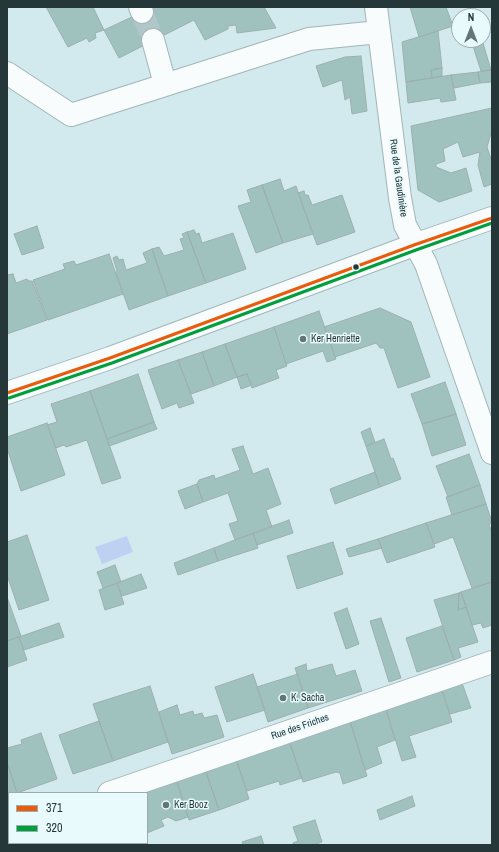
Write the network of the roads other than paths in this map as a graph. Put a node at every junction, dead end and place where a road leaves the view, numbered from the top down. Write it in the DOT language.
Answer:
graph roads {
  1 [pos="376,7"];
  2 [pos="379,32"];
  3 [pos="153,40"];
  4 [pos="7,73"];
  5 [pos="165,84"];
  6 [pos="492,218"];
  7 [pos="414,245"];
  8 [pos="7,393"];
  9 [pos="492,453"];
  10 [pos="492,662"];
  11 [pos="112,792"];
  1 -- 2 [label="street, Rue de la Gaudinière"];
  2 -- 5 [label="street"];
  2 -- 7 [label="street, Rue de la Gaudinière"];
  3 -- 5 [label="street"];
  4 -- 5 [label="street"];
  6 -- 7 [label="street"];
  7 -- 8 [label="street"];
  7 -- 9 [label="street, Rue de la Gaudinière"];
  10 -- 11 [label="street, Rue des Friches"];
}
